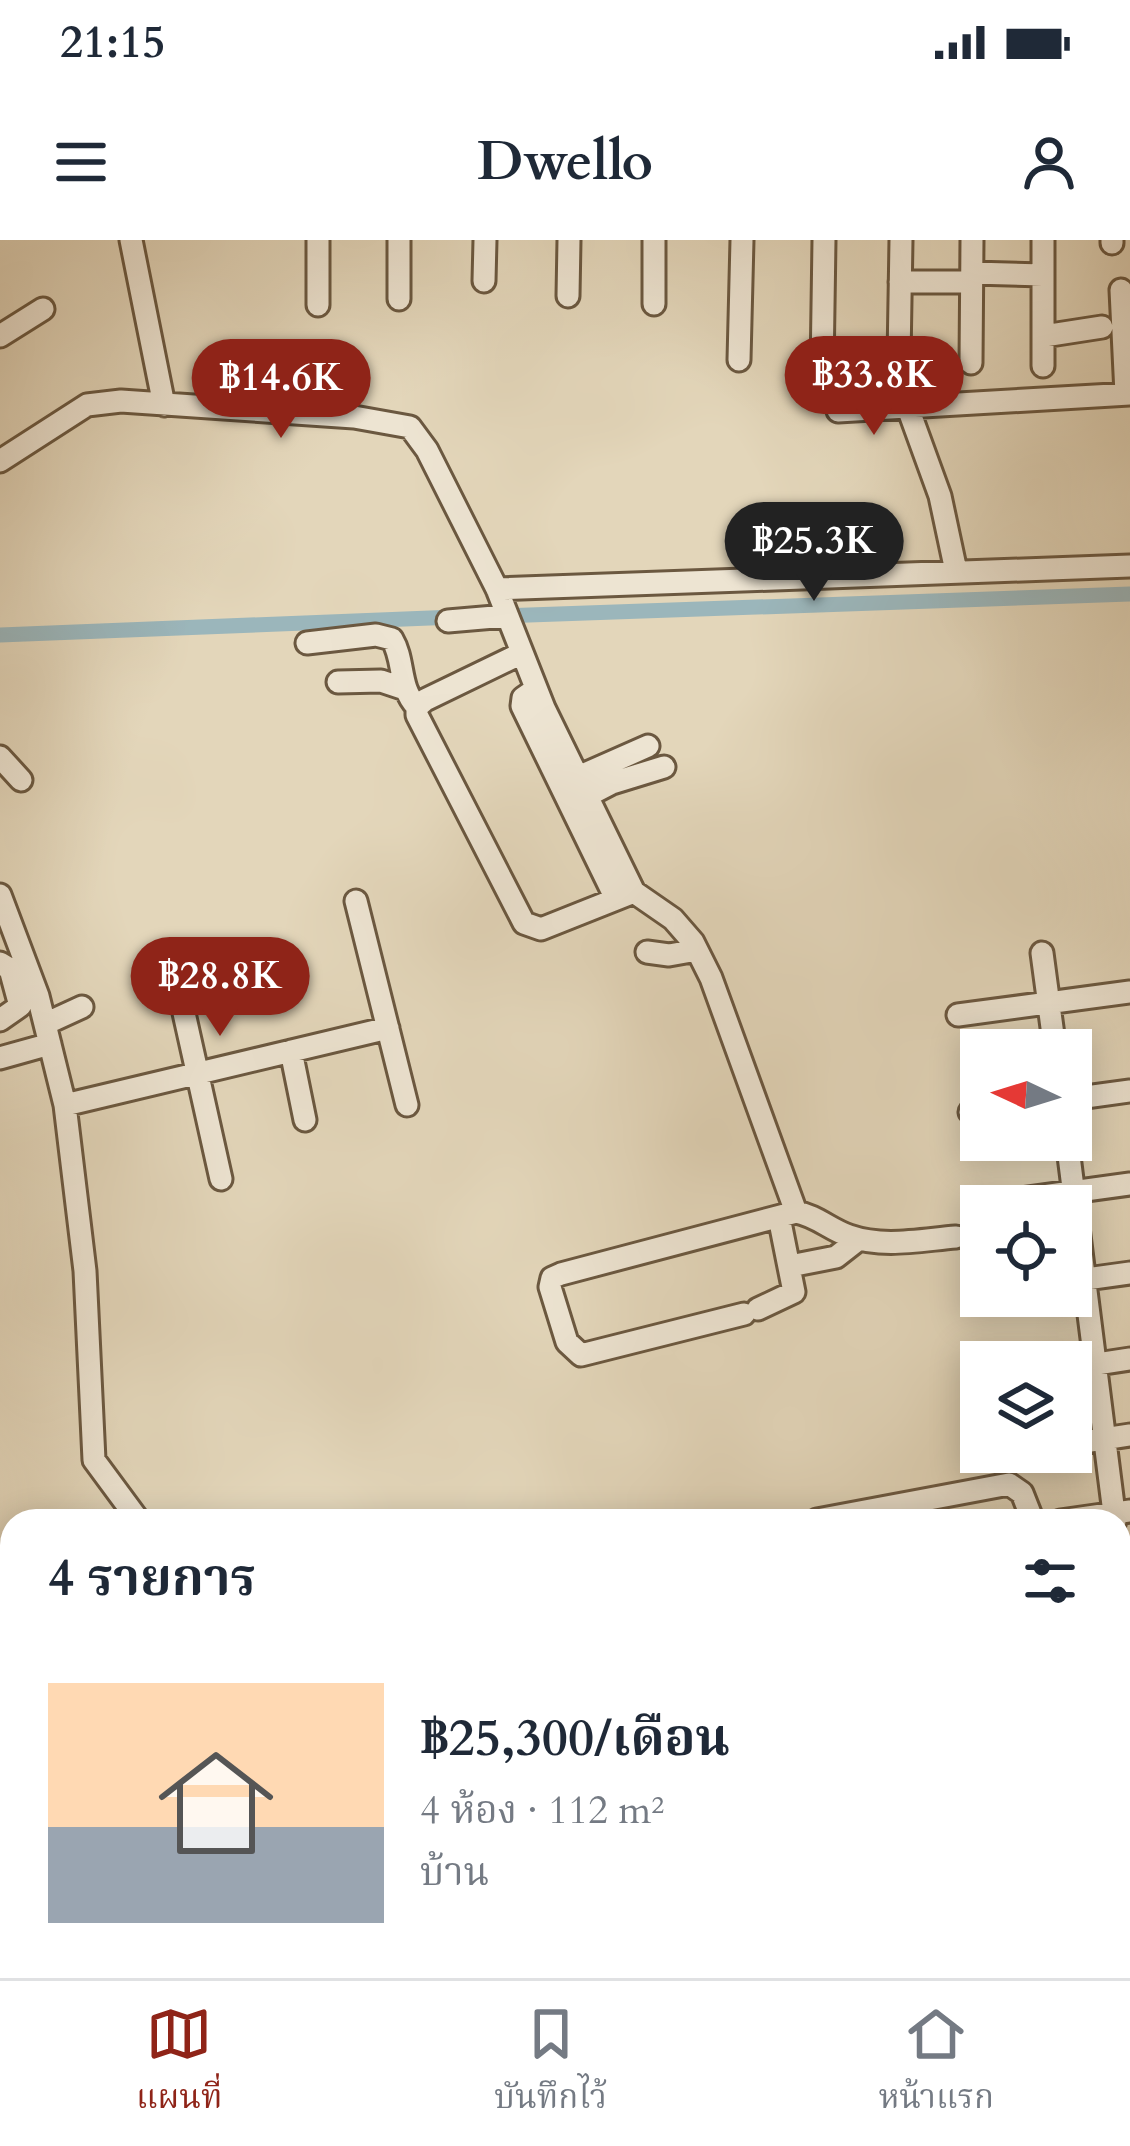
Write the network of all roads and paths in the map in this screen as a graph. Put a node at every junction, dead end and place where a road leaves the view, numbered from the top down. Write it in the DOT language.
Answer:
graph roads {
  1 [pos="131,240"];
  2 [pos="318,240"];
  3 [pos="399,240"];
  4 [pos="485,240"];
  5 [pos="569,240"];
  6 [pos="654,240"];
  7 [pos="742,240"];
  8 [pos="824,240"];
  9 [pos="901,240"];
  10 [pos="972,240"];
  11 [pos="1043,240"];
  12 [pos="1043,275"];
  13 [pos="972,278"];
  14 [pos="484,281"];
  15 [pos="900,282"];
  16 [pos="1121,290"];
  17 [pos="568,296"];
  18 [pos="399,299"];
  19 [pos="654,304"];
  20 [pos="318,305"];
  21 [pos="44,309"];
  22 [pos="1102,327"];
  23 [pos="0,336"];
  24 [pos="1044,336"];
  25 [pos="739,360"];
  26 [pos="971,363"];
  27 [pos="1043,366"];
  28 [pos="822,372"];
  29 [pos="1128,394"];
  30 [pos="907,403"];
  31 [pos="164,405"];
  32 [pos="838,411"];
  33 [pos="0,461"];
  34 [pos="1130,566"];
  35 [pos="956,571"];
  36 [pos="502,602"];
  37 [pos="448,621"];
  38 [pos="307,643"];
  39 [pos="520,653"];
  40 [pos="338,682"];
  41 [pos="536,689"];
  42 [pos="411,698"];
  43 [pos="648,746"];
  44 [pos="0,757"];
  45 [pos="664,767"];
  46 [pos="20,780"];
  47 [pos="583,786"];
  48 [pos="0,895"];
  49 [pos="625,896"];
  50 [pos="356,901"];
  51 [pos="697,950"];
  52 [pos="647,952"];
  53 [pos="1042,953"];
  54 [pos="0,963"];
  55 [pos="1130,992"];
  56 [pos="1049,1004"];
  57 [pos="82,1006"];
  58 [pos="184,1013"];
  59 [pos="958,1015"];
  60 [pos="0,1020"];
  61 [pos="388,1028"];
  62 [pos="1052,1029"];
  63 [pos="47,1034"];
  64 [pos="291,1051"];
  65 [pos="0,1058"];
  66 [pos="197,1073"];
  67 [pos="1130,1091"];
  68 [pos="1092,1096"];
  69 [pos="65,1105"];
  70 [pos="407,1105"];
  71 [pos="305,1120"];
  72 [pos="221,1179"];
  73 [pos="1130,1184"];
  74 [pos="1092,1189"];
  75 [pos="788,1214"];
  76 [pos="956,1237"];
  77 [pos="859,1239"];
  78 [pos="790,1266"];
  79 [pos="1130,1273"];
  80 [pos="1092,1278"];
  81 [pos="1086,1317"];
  82 [pos="1130,1359"];
  83 [pos="1092,1365"];
  84 [pos="1096,1365"];
  85 [pos="1119,1437"];
  86 [pos="131,1509"];
  87 [pos="876,1509"];
  88 [pos="1028,1509"];
  89 [pos="1120,1509"];
  1 -- 31 [label="street"];
  2 -- 20 [label="street"];
  3 -- 18 [label="street"];
  4 -- 14 [label="street"];
  5 -- 17 [label="street"];
  6 -- 19 [label="street"];
  7 -- 25 [label="street"];
  8 -- 28 [label="street"];
  9 -- 15 [label="street"];
  10 -- 13 [label="street"];
  11 -- 12 [label="street"];
  12 -- 13 [label="street"];
  12 -- 24 [label="street"];
  13 -- 15 [label="street"];
  13 -- 26 [label="street"];
  15 -- 30 [label="street"];
  16 -- 29 [label="street"];
  21 -- 23 [label="street"];
  22 -- 24 [label="street"];
  24 -- 27 [label="street"];
  29 -- 30 [label="street"];
  30 -- 32 [label="street"];
  30 -- 35 [label="street"];
  31 -- 33 [label="street"];
  31 -- 36 [label="street"];
  34 -- 35 [label="street"];
  35 -- 36 [label="street"];
  36 -- 37 [label="street"];
  36 -- 39 [label="street"];
  38 -- 42 [label="street"];
  39 -- 41 [label="street"];
  39 -- 42 [label="street"];
  40 -- 42 [label="street"];
  41 -- 47 [label="street"];
  41 -- 49 [label="street"];
  42 -- 49 [label="street"];
  43 -- 47 [label="street"];
  44 -- 46 [label="street"];
  45 -- 47 [label="street"];
  47 -- 49 [label="street"];
  48 -- 63 [label="street"];
  49 -- 51 [label="street"];
  50 -- 61 [label="street"];
  51 -- 52 [label="street"];
  51 -- 75 [label="street"];
  53 -- 56 [label="street"];
  54 -- 60 [label="street"];
  55 -- 56 [label="street"];
  56 -- 59 [label="street"];
  56 -- 62 [label="street"];
  57 -- 63 [label="street"];
  58 -- 66 [label="street"];
  61 -- 64 [label="street"];
  61 -- 70 [label="street"];
  63 -- 65 [label="street"];
  63 -- 69 [label="street"];
  64 -- 66 [label="street"];
  64 -- 71 [label="street"];
  66 -- 69 [label="street"];
  66 -- 72 [label="street"];
  67 -- 68 [label="street"];
  69 -- 86 [label="street"];
  73 -- 74 [label="street"];
  75 -- 77 [label="street"];
  75 -- 78 [label="street"];
  75 -- 78 [label="street"];
  76 -- 77 [label="street"];
  77 -- 78 [label="street"];
  79 -- 80 [label="street"];
  81 -- 84 [label="street"];
  82 -- 84 [label="street"];
  83 -- 84 [label="street"];
  84 -- 85 [label="street"];
  85 -- 89 [label="street"];
  87 -- 88 [label="street"];
}
